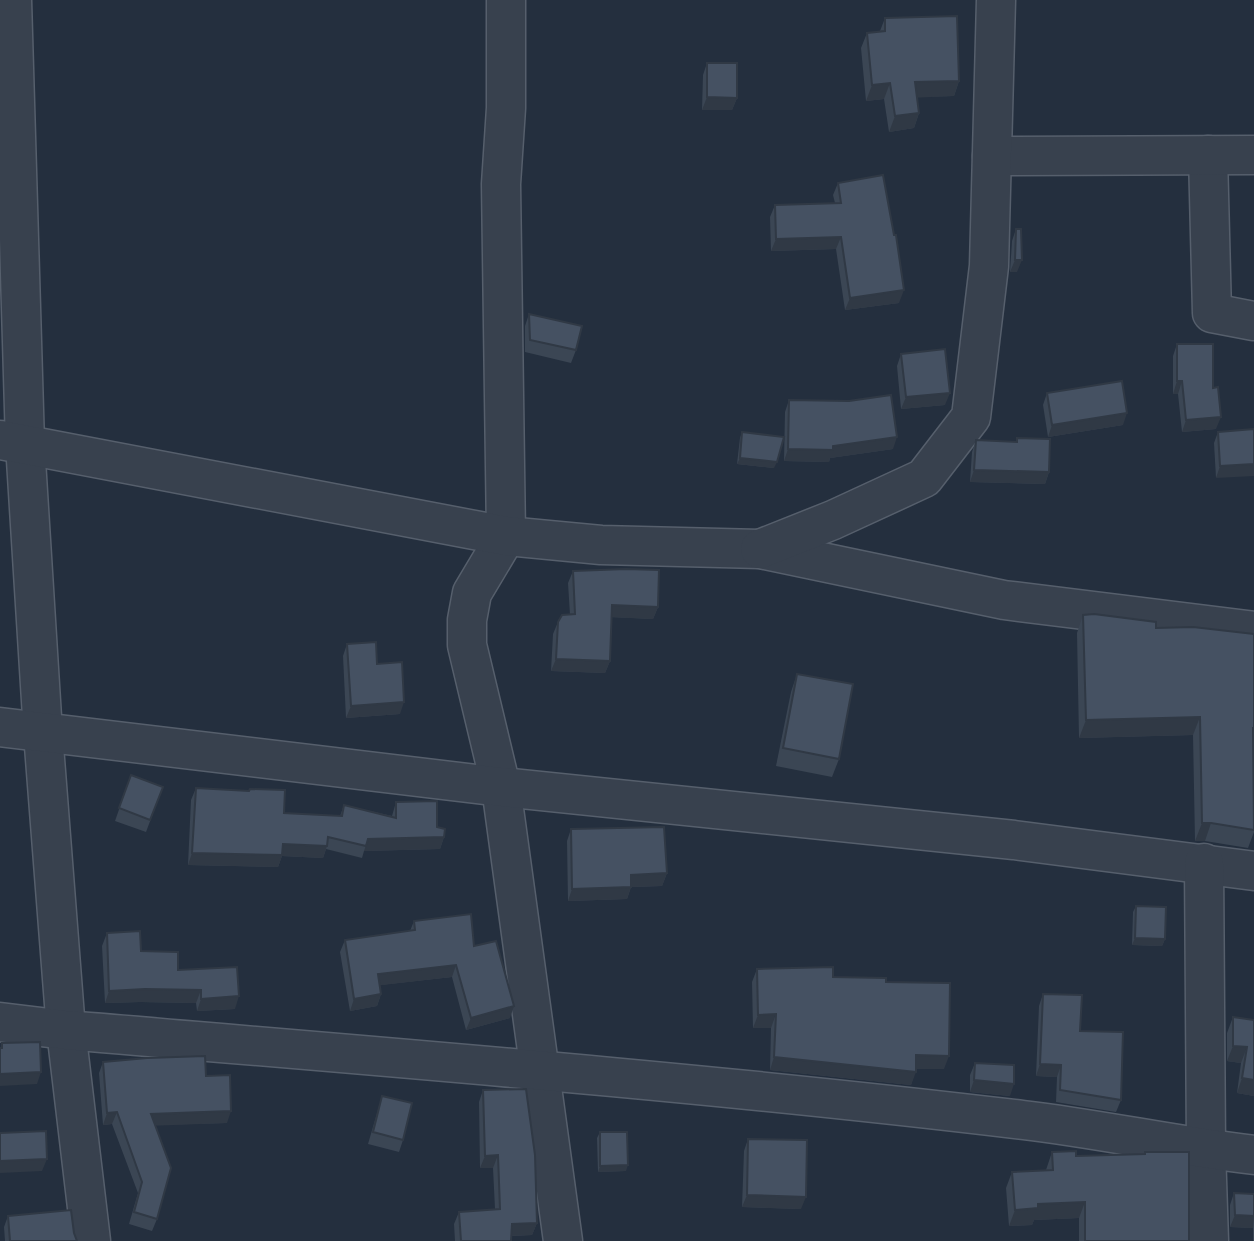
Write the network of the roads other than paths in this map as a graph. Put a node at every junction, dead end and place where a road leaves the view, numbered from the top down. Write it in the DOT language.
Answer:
graph roads {
  1 [pos="12,0"];
  2 [pos="506,0"];
  3 [pos="996,0"];
  4 [pos="8,123"];
  5 [pos="1208,155"];
  6 [pos="1254,155"];
  7 [pos="992,156"];
  8 [pos="1254,321"];
  9 [pos="13,442"];
  10 [pos="506,536"];
  11 [pos="760,549"];
  12 [pos="1254,631"];
  13 [pos="0,727"];
  14 [pos="43,733"];
  15 [pos="501,787"];
  16 [pos="1204,863"];
  17 [pos="1254,871"];
  18 [pos="0,1022"];
  19 [pos="66,1030"];
  20 [pos="538,1070"];
  21 [pos="1206,1149"];
  22 [pos="1254,1155"];
  23 [pos="91,1241"];
  24 [pos="562,1241"];
  25 [pos="1209,1241"];
  1 -- 4 [label="street"];
  2 -- 10 [label="street"];
  3 -- 7 [label="street"];
  4 -- 9 [label="street"];
  5 -- 6 [label="street"];
  5 -- 7 [label="street"];
  5 -- 8 [label="street"];
  7 -- 11 [label="street"];
  9 -- 10 [label="street"];
  9 -- 14 [label="street"];
  10 -- 11 [label="street"];
  10 -- 15 [label="street"];
  11 -- 12 [label="street"];
  13 -- 14 [label="street"];
  14 -- 15 [label="street"];
  14 -- 19 [label="street"];
  15 -- 16 [label="street"];
  15 -- 20 [label="street"];
  16 -- 17 [label="street"];
  16 -- 21 [label="street"];
  18 -- 19 [label="street"];
  19 -- 20 [label="street"];
  19 -- 23 [label="street"];
  20 -- 21 [label="street"];
  20 -- 24 [label="street"];
  21 -- 22 [label="street"];
  21 -- 25 [label="street"];
}
